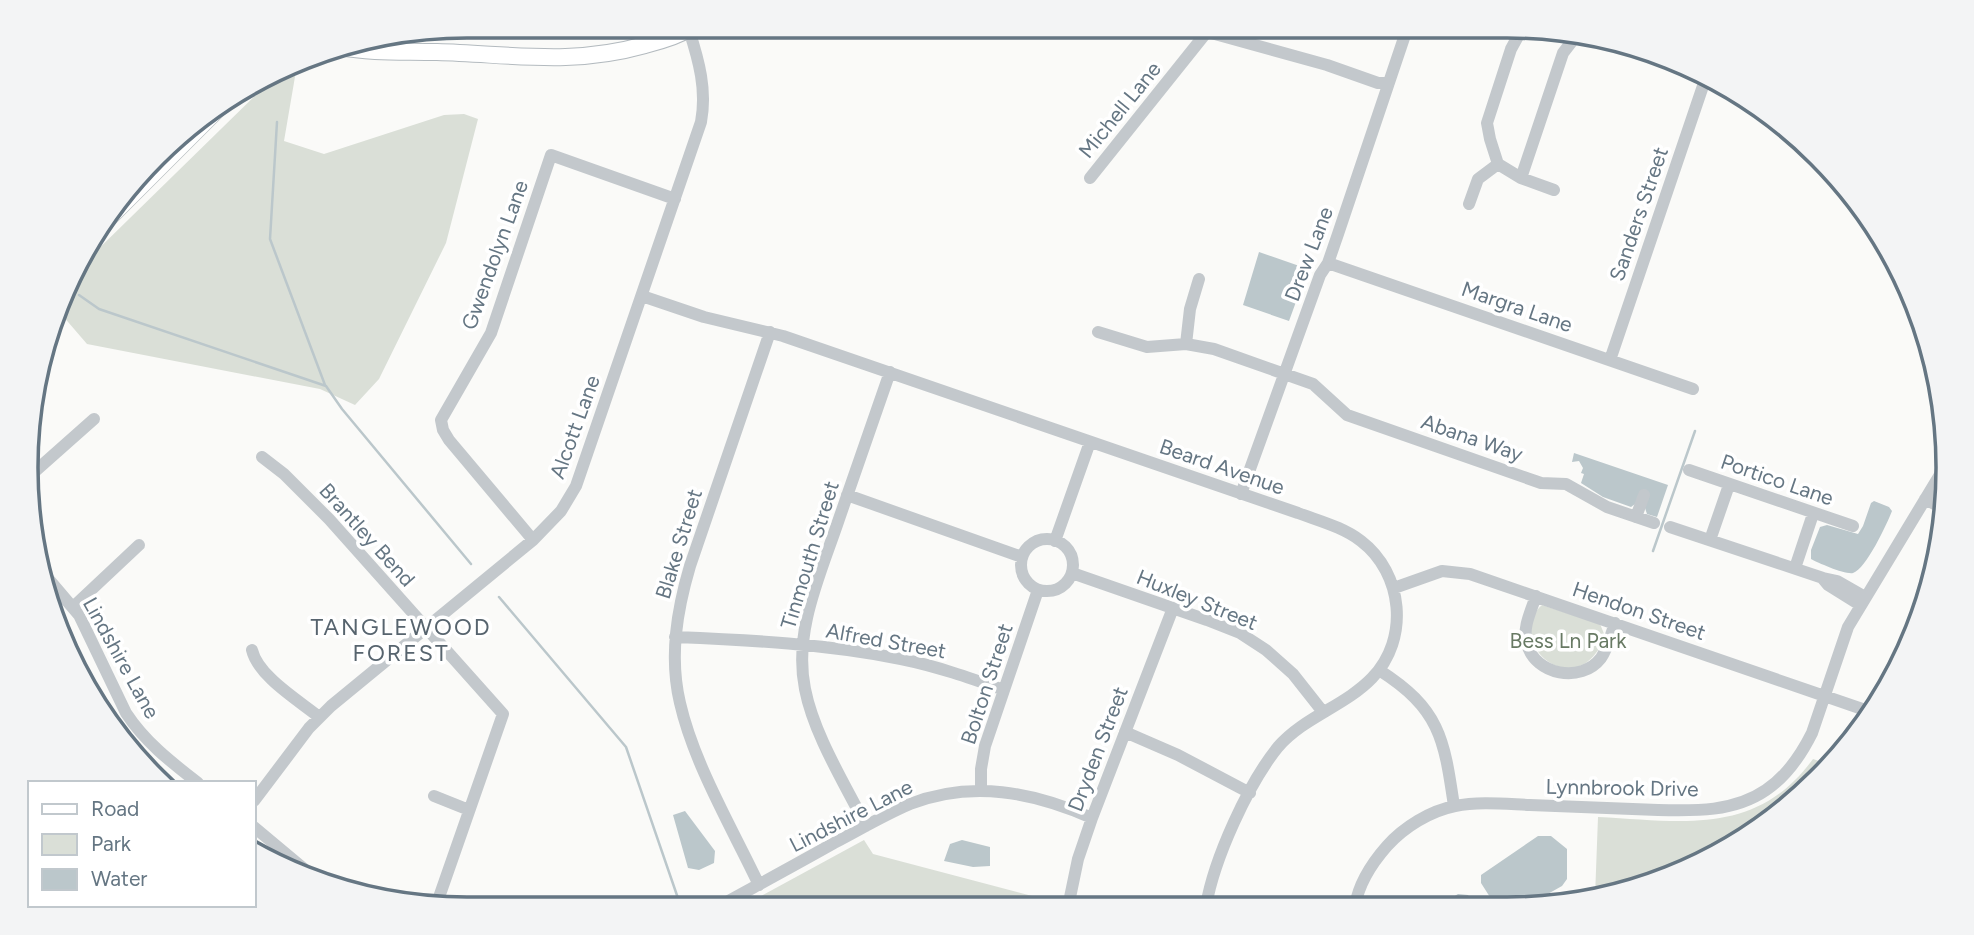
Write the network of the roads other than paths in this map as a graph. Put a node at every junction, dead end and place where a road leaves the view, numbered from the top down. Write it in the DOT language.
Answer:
graph roads {
  1 [pos="662,38"];
  2 [pos="694,38"];
  3 [pos="1202,38"];
  4 [pos="1225,38"];
  5 [pos="1404,38"];
  6 [pos="1517,38"];
  7 [pos="1570,43"];
  8 [pos="387,46"];
  9 [pos="1389,83"];
  10 [pos="1703,87"];
  11 [pos="1498,164"];
  12 [pos="1090,178"];
  13 [pos="1521,178"];
  14 [pos="1553,190"];
  15 [pos="675,198"];
  16 [pos="1469,204"];
  17 [pos="1328,262"];
  18 [pos="1199,279"];
  19 [pos="642,296"];
  20 [pos="770,332"];
  21 [pos="1098,332"];
  22 [pos="1186,344"];
  23 [pos="1610,360"];
  24 [pos="890,372"];
  25 [pos="1285,374"];
  26 [pos="1693,389"];
  27 [pos="94,419"];
  28 [pos="1090,442"];
  29 [pos="262,457"];
  30 [pos="38,469"];
  31 [pos="1689,470"];
  32 [pos="1936,482"];
  33 [pos="1729,485"];
  34 [pos="1241,494"];
  35 [pos="847,495"];
  36 [pos="1644,495"];
  37 [pos="1925,499"];
  38 [pos="1934,504"];
  39 [pos="1813,514"];
  40 [pos="1636,517"];
  41 [pos="1654,523"];
  42 [pos="1853,526"];
  43 [pos="1670,527"];
  44 [pos="533,540"];
  45 [pos="1710,540"];
  46 [pos="1055,541"];
  47 [pos="139,545"];
  48 [pos="1022,557"];
  49 [pos="1795,568"];
  50 [pos="1072,573"];
  51 [pos="55,587"];
  52 [pos="1394,588"];
  53 [pos="1038,590"];
  54 [pos="1536,596"];
  55 [pos="1863,601"];
  56 [pos="73,607"];
  57 [pos="1173,608"];
  58 [pos="1615,623"];
  59 [pos="425,629"];
  60 [pos="675,637"];
  61 [pos="803,646"];
  62 [pos="252,650"];
  63 [pos="1379,670"];
  64 [pos="1004,690"];
  65 [pos="1825,696"];
  66 [pos="1861,709"];
  67 [pos="1323,712"];
  68 [pos="319,717"];
  69 [pos="1125,732"];
  70 [pos="191,781"];
  71 [pos="981,790"];
  72 [pos="1250,793"];
  73 [pos="434,796"];
  74 [pos="256,798"];
  75 [pos="1454,806"];
  76 [pos="469,810"];
  77 [pos="1091,818"];
  78 [pos="866,826"];
  79 [pos="256,829"];
  80 [pos="292,859"];
  81 [pos="759,885"];
  82 [pos="440,896"];
  83 [pos="737,897"];
  84 [pos="1070,897"];
  85 [pos="1208,897"];
  86 [pos="1358,897"];
  1 -- 8 [label="street"];
  2 -- 15 [label="street, Alcott Lane"];
  3 -- 12 [label="street, Michell Lane"];
  4 -- 9 [label="street"];
  5 -- 9 [label="street, Drew Lane"];
  6 -- 11 [label="street"];
  7 -- 13 [label="street"];
  9 -- 17 [label="street, Drew Lane"];
  10 -- 23 [label="street, Sanders Street"];
  11 -- 13 [label="street"];
  11 -- 16 [label="street"];
  13 -- 14 [label="street"];
  15 -- 19 [label="street, Alcott Lane"];
  15 -- 44 [label="street, Gwendolyn Lane"];
  17 -- 23 [label="street, Margra Lane"];
  17 -- 25 [label="street, Drew Lane"];
  18 -- 22 [label="street"];
  19 -- 20 [label="street, Beard Avenue"];
  19 -- 44 [label="street, Alcott Lane"];
  20 -- 24 [label="street, Beard Avenue"];
  20 -- 60 [label="street, Blake Street"];
  21 -- 22 [label="street, Abana Way"];
  22 -- 25 [label="street, Abana Way"];
  23 -- 26 [label="street, Margra Lane"];
  24 -- 28 [label="street, Beard Avenue"];
  24 -- 35 [label="street, Tinmouth Street"];
  25 -- 34 [label="street, Drew Lane"];
  25 -- 40 [label="street, Abana Way"];
  27 -- 30 [label="street"];
  28 -- 34 [label="street, Beard Avenue"];
  28 -- 46 [label="street"];
  29 -- 59 [label="street, Brantley Bend"];
  31 -- 33 [label="street, Portico Lane"];
  32 -- 37 [label="street, Lynnbrook Drive"];
  33 -- 39 [label="street, Portico Lane"];
  33 -- 45 [label="street"];
  34 -- 52 [label="street, Beard Avenue"];
  35 -- 48 [label="street"];
  35 -- 61 [label="street, Tinmouth Street"];
  36 -- 40 [label="street"];
  37 -- 38 [label="street"];
  37 -- 55 [label="street, Lynnbrook Drive"];
  39 -- 42 [label="street, Portico Lane"];
  39 -- 49 [label="street"];
  40 -- 41 [label="street, Abana Way"];
  43 -- 45 [label="street"];
  44 -- 59 [label="street, Alcott Lane"];
  45 -- 49 [label="street"];
  46 -- 48 [label="street"];
  46 -- 50 [label="street"];
  47 -- 56 [label="street"];
  48 -- 53 [label="street"];
  49 -- 55 [label="street"];
  50 -- 53 [label="street"];
  50 -- 57 [label="street, Huxley Street"];
  51 -- 56 [label="street, Lindshire Lane"];
  52 -- 54 [label="street, Hendon Street"];
  52 -- 63 [label="street, Beard Avenue"];
  53 -- 64 [label="street, Bolton Street"];
  54 -- 58 [label="street, Hendon Street"];
  54 -- 58 [label="street"];
  55 -- 65 [label="street, Lynnbrook Drive"];
  56 -- 70 [label="street, Lindshire Lane"];
  57 -- 67 [label="street, Huxley Street"];
  57 -- 69 [label="street, Dryden Street"];
  58 -- 65 [label="street, Hendon Street"];
  59 -- 68 [label="street, Alcott Lane"];
  59 -- 76 [label="street, Brantley Bend"];
  60 -- 61 [label="street, Alfred Street"];
  60 -- 81 [label="street, Blake Street"];
  61 -- 64 [label="street, Alfred Street"];
  61 -- 78 [label="street, Tinmouth Street"];
  62 -- 68 [label="street"];
  63 -- 67 [label="street, Beard Avenue"];
  63 -- 75 [label="street"];
  64 -- 71 [label="street, Bolton Street"];
  65 -- 66 [label="street, Hendon Street"];
  65 -- 75 [label="street, Lynnbrook Drive"];
  67 -- 72 [label="street, Beard Avenue"];
  68 -- 74 [label="street, Alcott Lane"];
  69 -- 72 [label="street"];
  69 -- 77 [label="street, Dryden Street"];
  71 -- 77 [label="street, Lindshire Lane"];
  71 -- 78 [label="street, Lindshire Lane"];
  72 -- 85 [label="street, Beard Avenue"];
  73 -- 76 [label="street"];
  75 -- 86 [label="street, Lynnbrook Drive"];
  76 -- 82 [label="street, Brantley Bend"];
  77 -- 84 [label="street, Dryden Street"];
  78 -- 81 [label="street, Lindshire Lane"];
  79 -- 80 [label="street"];
  81 -- 83 [label="street, Lindshire Lane"];
}
